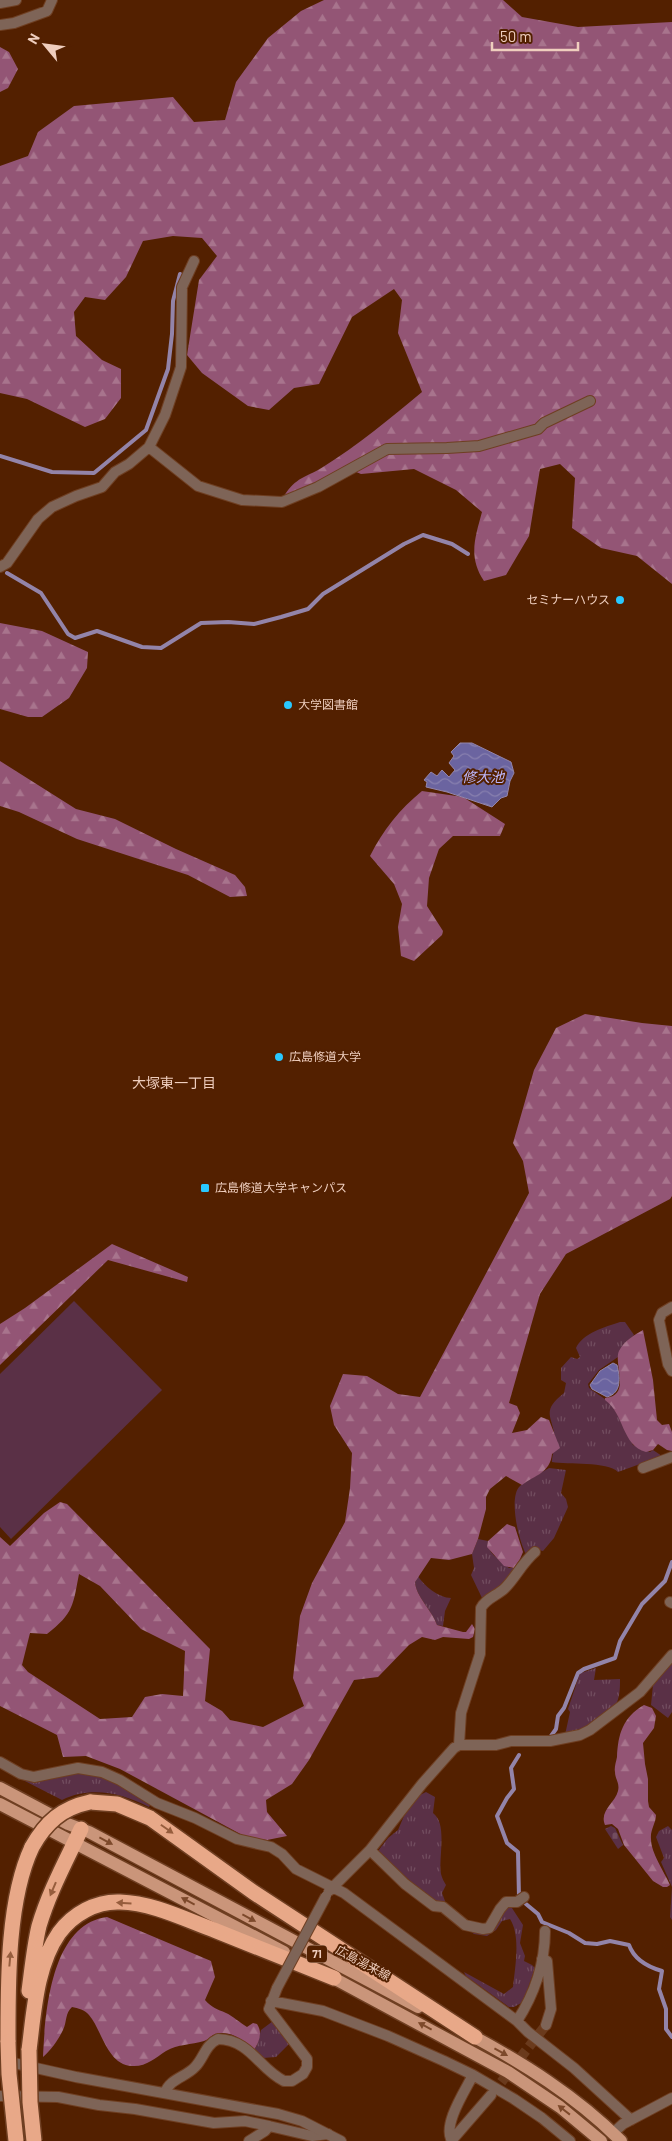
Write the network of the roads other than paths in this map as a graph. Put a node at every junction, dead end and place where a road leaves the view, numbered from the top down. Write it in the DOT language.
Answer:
graph roads {
  1 [pos="16,0"];
  2 [pos="52,0"];
  3 [pos="0,3"];
  4 [pos="0,25"];
  5 [pos="194,262"];
  6 [pos="590,401"];
  7 [pos="149,448"];
  8 [pos="0,566"];
  9 [pos="672,1307"];
  10 [pos="672,1371"];
  11 [pos="672,1457"];
  12 [pos="643,1468"];
  13 [pos="535,1552"];
  14 [pos="672,1655"];
  15 [pos="459,1745"];
  16 [pos="0,1762"];
  17 [pos="0,1788"];
  18 [pos="0,1804"];
  19 [pos="81,1829"];
  20 [pos="74,1844"];
  21 [pos="370,1850"];
  22 [pos="328,1892"];
  23 [pos="524,1897"];
  24 [pos="545,1931"];
  25 [pos="542,1959"];
  26 [pos="334,1978"];
  27 [pos="271,2001"];
  28 [pos="517,2021"];
  29 [pos="546,2025"];
  30 [pos="475,2037"];
  31 [pos="29,2050"];
  32 [pos="0,2061"];
  33 [pos="473,2075"];
  34 [pos="165,2093"];
  35 [pos="491,2095"];
  36 [pos="0,2096"];
  37 [pos="672,2098"];
  38 [pos="631,2120"];
  39 [pos="269,2126"];
  40 [pos="328,2134"];
  41 [pos="617,2137"];
  42 [pos="452,2140"];
  43 [pos="597,2140"];
  44 [pos="15,2141"];
  45 [pos="34,2141"];
  46 [pos="249,2141"];
  47 [pos="340,2141"];
  48 [pos="570,2141"];
  1 -- 3 [label="street"];
  2 -- 4 [label="street"];
  5 -- 7 [label="street"];
  6 -- 7 [label="street"];
  7 -- 8 [label="street"];
  9 -- 10 [label="street"];
  11 -- 12 [label="street"];
  13 -- 15 [label="street"];
  14 -- 15 [label="street"];
  15 -- 21 [label="street"];
  16 -- 22 [label="street"];
  17 -- 19 [label="main road, 広島湯来線 / 71"];
  18 -- 20 [label="main road, 71"];
  19 -- 20 [label="highway"];
  19 -- 30 [label="main road, 広島湯来線 / 71, one-way"];
  26 -- 20 [label="main road, 71, one-way"];
  20 -- 31 [label="highway, one-way"];
  21 -- 22 [label="street"];
  21 -- 23 [label="street"];
  22 -- 27 [label="street, bridge"];
  22 -- 28 [label="street"];
  24 -- 25 [label="street"];
  25 -- 28 [label="street"];
  25 -- 29 [label="street"];
  26 -- 31 [label="highway, one-way"];
  43 -- 26 [label="main road, 71, one-way"];
  27 -- 33 [label="street"];
  27 -- 34 [label="street"];
  28 -- 38 [label="street"];
  30 -- 41 [label="main road, 広島湯来線 / 71, one-way"];
  44 -- 30 [label="highway, one-way, bridge"];
  31 -- 45 [label="highway, bridge"];
  32 -- 34 [label="street"];
  32 -- 44 [label="highway, bridge"];
  33 -- 42 [label="street"];
  33 -- 48 [label="street"];
  34 -- 40 [label="street"];
  35 -- 42 [label="street"];
  36 -- 39 [label="street"];
  37 -- 38 [label="street"];
  38 -- 41 [label="street"];
  39 -- 40 [label="street"];
  39 -- 46 [label="street"];
  40 -- 47 [label="street"];
}
